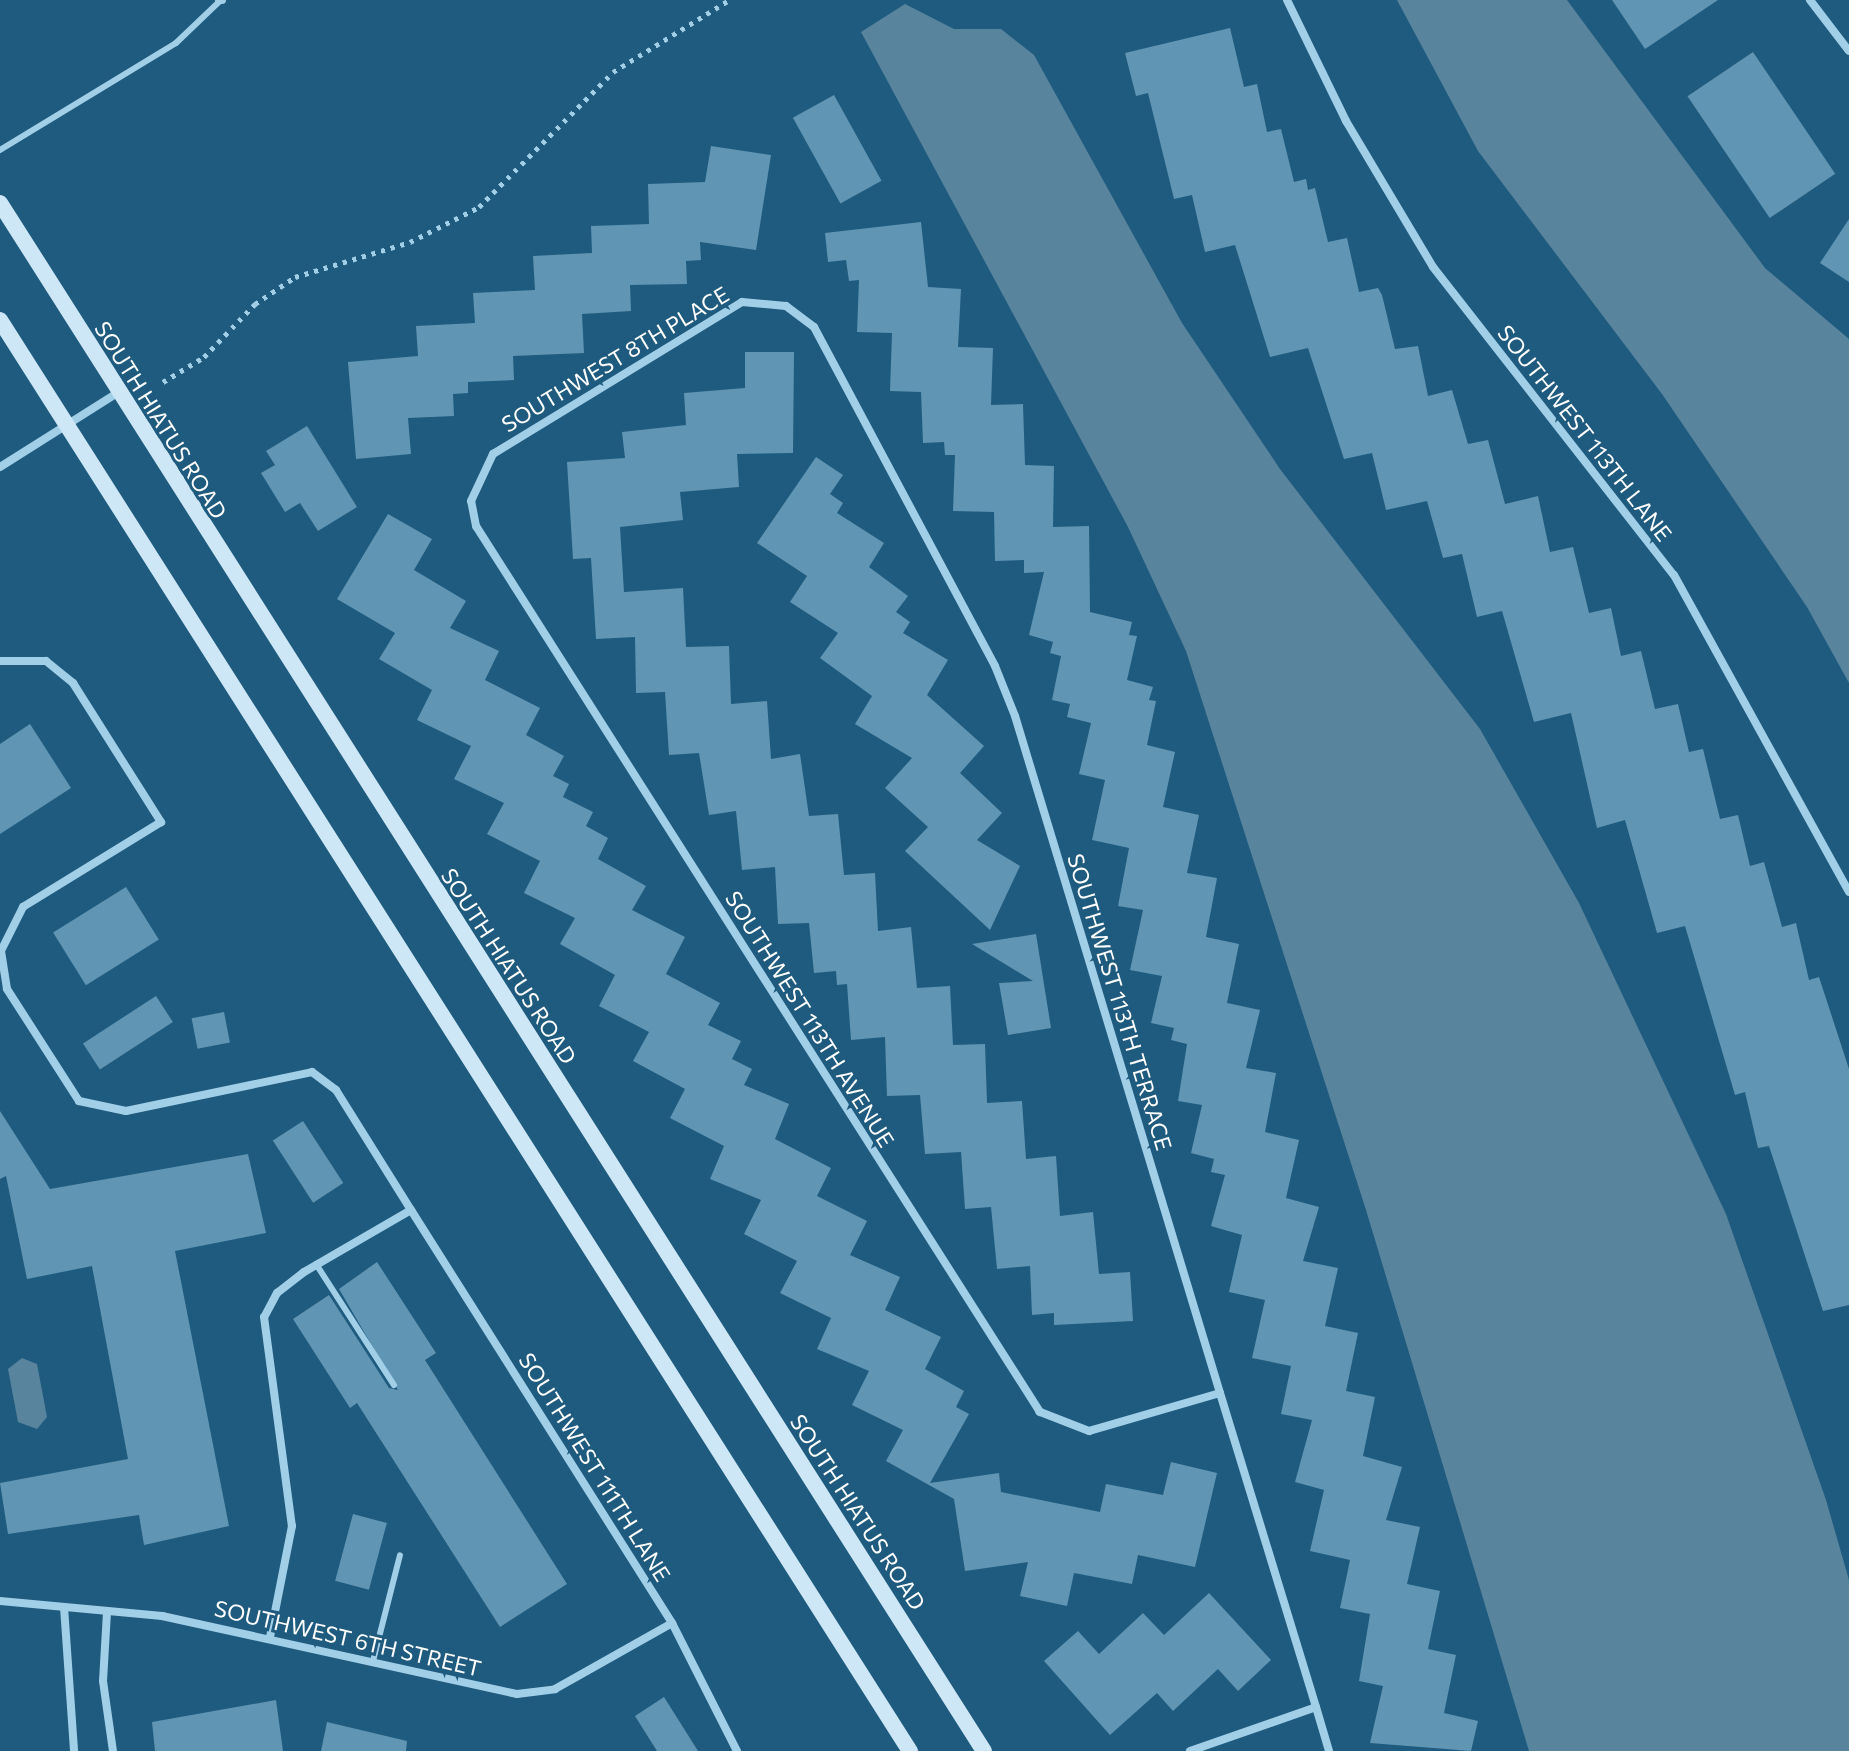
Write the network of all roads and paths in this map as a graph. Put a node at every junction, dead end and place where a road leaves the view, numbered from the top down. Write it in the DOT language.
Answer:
graph roads {
  1 [pos="220,0"];
  2 [pos="729,0"];
  3 [pos="1287,0"];
  4 [pos="1810,0"];
  5 [pos="1849,51"];
  6 [pos="0,150"];
  7 [pos="0,203"];
  8 [pos="786,306"];
  9 [pos="0,320"];
  10 [pos="163,382"];
  11 [pos="117,393"];
  12 [pos="66,423"];
  13 [pos="0,467"];
  14 [pos="476,477"];
  15 [pos="0,661"];
  16 [pos="1849,892"];
  17 [pos="411,1210"];
  18 [pos="316,1264"];
  19 [pos="394,1385"];
  20 [pos="1220,1393"];
  21 [pos="400,1555"];
  22 [pos="0,1601"];
  23 [pos="64,1607"];
  24 [pos="107,1612"];
  25 [pos="672,1623"];
  26 [pos="270,1637"];
  27 [pos="373,1661"];
  28 [pos="1316,1707"];
  29 [pos="74,1751"];
  30 [pos="113,1751"];
  31 [pos="737,1751"];
  32 [pos="910,1751"];
  33 [pos="984,1751"];
  34 [pos="1190,1751"];
  35 [pos="1329,1751"];
  1 -- 6 [label="lane"];
  2 -- 10 [label="path"];
  3 -- 16 [label="street, SOUTHWEST 113TH LANE"];
  4 -- 5 [label="street"];
  7 -- 11 [label="main road, SOUTH HIATUS ROAD"];
  8 -- 14 [label="street, SOUTHWEST 8TH PLACE"];
  8 -- 20 [label="street, SOUTHWEST 113TH TERRACE"];
  9 -- 12 [label="main road"];
  11 -- 12 [label="street"];
  11 -- 33 [label="main road, SOUTH HIATUS ROAD"];
  12 -- 13 [label="street"];
  12 -- 32 [label="main road"];
  14 -- 20 [label="street, SOUTHWEST 113TH AVENUE"];
  15 -- 17 [label="street, SOUTHWEST 111TH LANE"];
  17 -- 18 [label="street"];
  17 -- 25 [label="street, SOUTHWEST 111TH LANE"];
  18 -- 19 [label="lane"];
  18 -- 26 [label="street"];
  20 -- 28 [label="street, SOUTHWEST 113TH TERRACE"];
  21 -- 27 [label="lane"];
  22 -- 23 [label="street, SOUTHWEST 6TH STREET"];
  23 -- 24 [label="street, SOUTHWEST 6TH STREET"];
  23 -- 29 [label="street"];
  24 -- 26 [label="street, SOUTHWEST 6TH STREET"];
  24 -- 30 [label="street"];
  25 -- 27 [label="street, SOUTHWEST 6TH STREET"];
  25 -- 31 [label="street, SOUTHWEST 111TH LANE"];
  26 -- 27 [label="street, SOUTHWEST 6TH STREET"];
  28 -- 34 [label="street"];
  28 -- 35 [label="street, SOUTHWEST 113TH TERRACE"];
}
